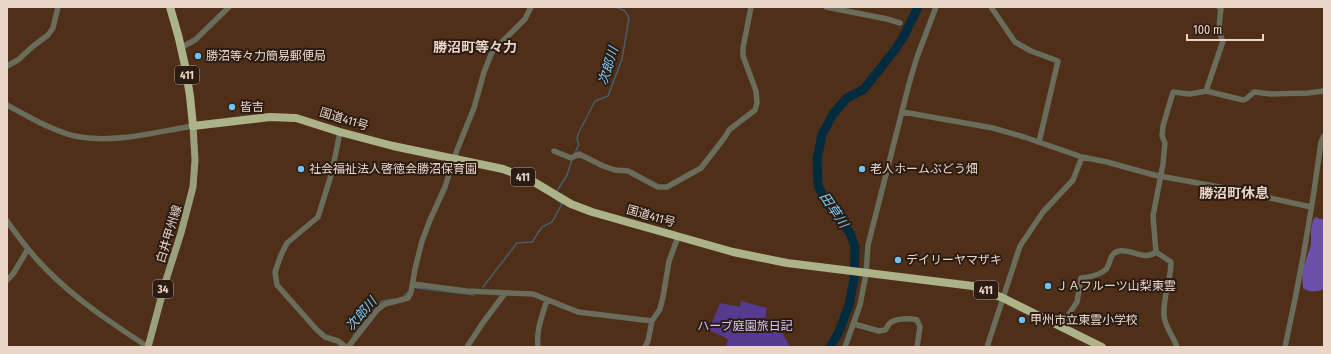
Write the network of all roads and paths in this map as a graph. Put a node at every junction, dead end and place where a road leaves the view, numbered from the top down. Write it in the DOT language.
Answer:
graph roads {
  1 [pos="58,7"];
  2 [pos="170,7"];
  3 [pos="229,7"];
  4 [pos="532,7"];
  5 [pos="752,7"];
  6 [pos="826,7"];
  7 [pos="936,7"];
  8 [pos="991,7"];
  9 [pos="1219,7"];
  10 [pos="900,23"];
  11 [pos="182,47"];
  12 [pos="7,66"];
  13 [pos="1206,91"];
  14 [pos="1324,91"];
  15 [pos="7,105"];
  16 [pos="903,112"];
  17 [pos="192,126"];
  18 [pos="340,132"];
  19 [pos="1324,136"];
  20 [pos="1039,142"];
  21 [pos="554,151"];
  22 [pos="1082,157"];
  23 [pos="455,159"];
  24 [pos="1160,176"];
  25 [pos="1311,208"];
  26 [pos="7,221"];
  27 [pos="678,237"];
  28 [pos="28,249"];
  29 [pos="1156,252"];
  30 [pos="862,273"];
  31 [pos="7,280"];
  32 [pos="413,284"];
  33 [pos="505,293"];
  34 [pos="1003,298"];
  35 [pos="547,300"];
  36 [pos="652,321"];
  37 [pos="854,324"];
  38 [pos="1061,326"];
  39 [pos="148,347"];
  40 [pos="347,347"];
  41 [pos="467,347"];
  42 [pos="538,347"];
  43 [pos="645,347"];
  44 [pos="845,347"];
  45 [pos="917,347"];
  46 [pos="987,347"];
  47 [pos="1102,347"];
  48 [pos="1177,347"];
  49 [pos="1285,347"];
  1 -- 12 [label="street"];
  2 -- 11 [label="highway, 411"];
  3 -- 11 [label="street"];
  4 -- 23 [label="street"];
  5 -- 21 [label="street"];
  6 -- 10 [label="street"];
  7 -- 16 [label="street"];
  8 -- 20 [label="street"];
  9 -- 13 [label="street"];
  11 -- 17 [label="highway, 411"];
  13 -- 14 [label="street"];
  13 -- 24 [label="street"];
  15 -- 17 [label="street"];
  16 -- 20 [label="street"];
  16 -- 30 [label="street"];
  17 -- 18 [label="highway, 国道411号 / 411"];
  17 -- 39 [label="main road, 白井甲州線 / 34"];
  18 -- 23 [label="highway, 国道411号 / 411"];
  18 -- 40 [label="street"];
  19 -- 25 [label="street"];
  20 -- 22 [label="street"];
  22 -- 24 [label="street"];
  22 -- 34 [label="street"];
  23 -- 27 [label="highway, 国道411号 / 411"];
  23 -- 32 [label="street"];
  24 -- 25 [label="street"];
  24 -- 29 [label="street"];
  25 -- 49 [label="street"];
  26 -- 28 [label="street"];
  27 -- 30 [label="highway, 国道411号 / 411"];
  27 -- 36 [label="street"];
  28 -- 31 [label="street"];
  28 -- 39 [label="street"];
  29 -- 38 [label="street"];
  29 -- 48 [label="street"];
  30 -- 34 [label="highway, 国道411号 / 411"];
  30 -- 37 [label="street"];
  32 -- 33 [label="street"];
  32 -- 40 [label="street"];
  33 -- 35 [label="street"];
  33 -- 41 [label="street"];
  34 -- 38 [label="highway, 国道411号 / 411"];
  34 -- 46 [label="street"];
  35 -- 36 [label="street"];
  35 -- 42 [label="street"];
  36 -- 43 [label="street"];
  37 -- 44 [label="street"];
  37 -- 45 [label="street"];
  38 -- 47 [label="highway, 国道411号 / 411"];
}
